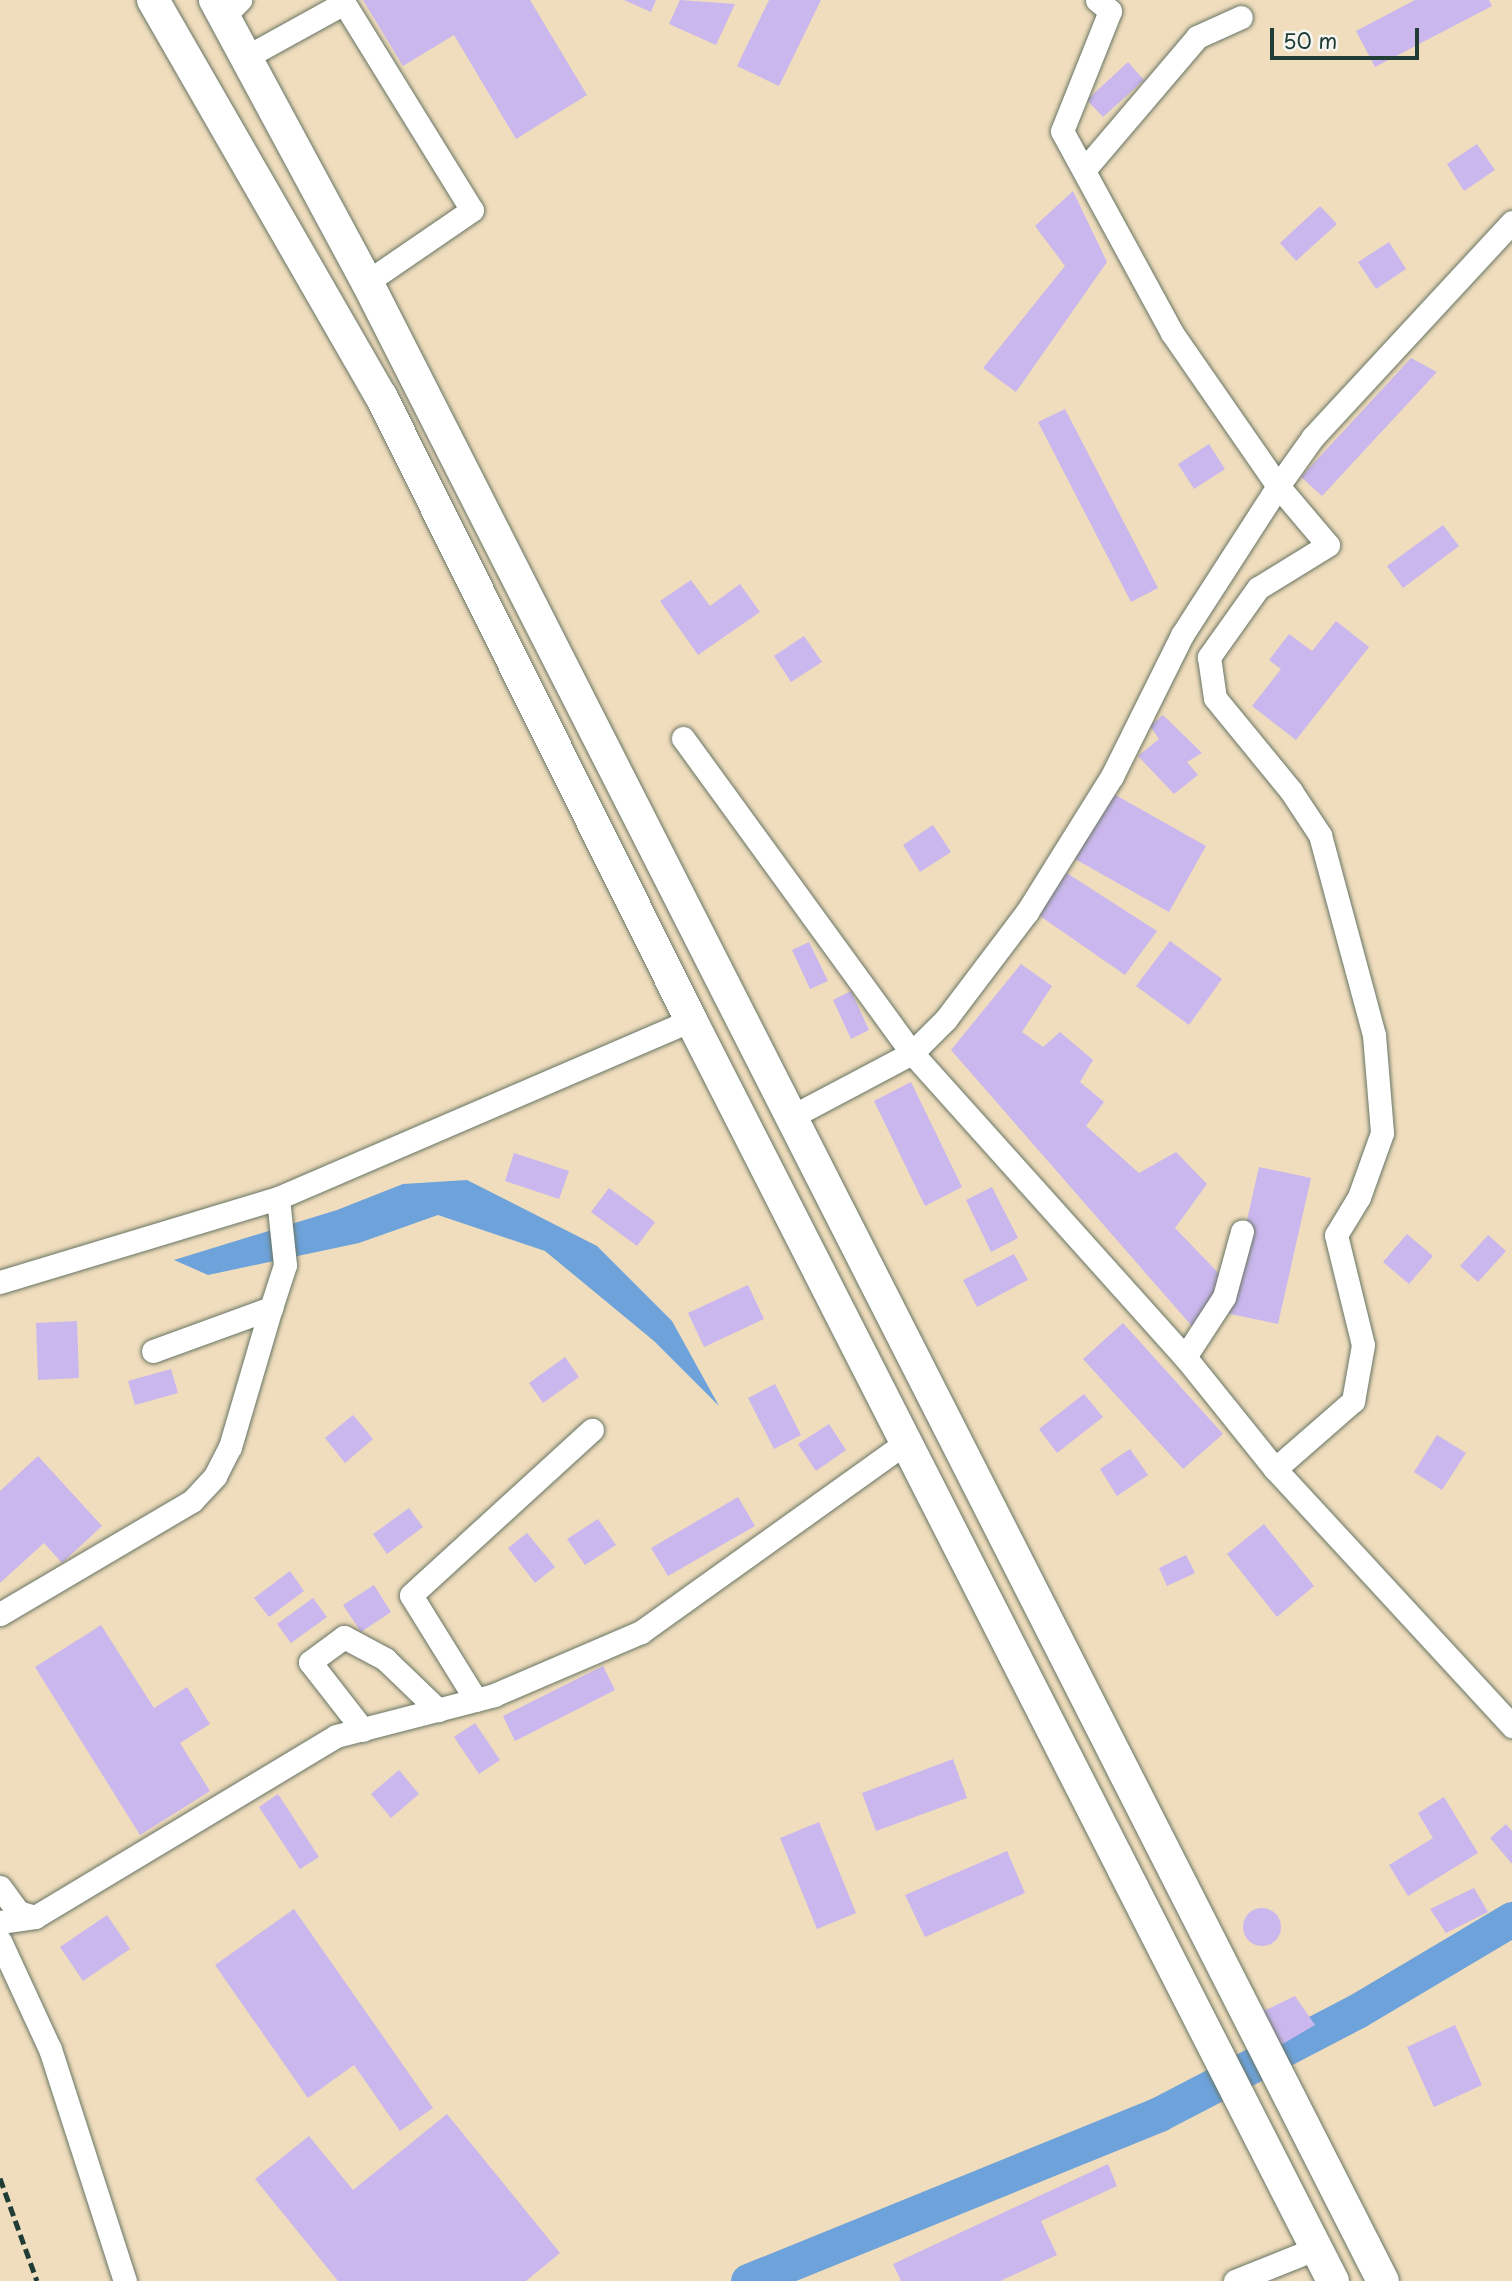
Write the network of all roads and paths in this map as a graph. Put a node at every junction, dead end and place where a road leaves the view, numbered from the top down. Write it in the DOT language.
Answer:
graph roads {
  1 [pos="153,0"];
  2 [pos="1097,0"];
  3 [pos="226,5"];
  4 [pos="1241,17"];
  5 [pos="248,56"];
  6 [pos="1084,170"];
  7 [pos="1512,222"];
  8 [pos="367,282"];
  9 [pos="1278,486"];
  10 [pos="682,738"];
  11 [pos="691,1020"];
  12 [pos="912,1053"];
  13 [pos="791,1117"];
  14 [pos="278,1208"];
  15 [pos="1242,1231"];
  16 [pos="0,1282"];
  17 [pos="271,1308"];
  18 [pos="153,1351"];
  19 [pos="1185,1357"];
  20 [pos="592,1430"];
  21 [pos="906,1442"];
  22 [pos="1275,1469"];
  23 [pos="0,1615"];
  24 [pos="477,1700"];
  25 [pos="438,1710"];
  26 [pos="1512,1726"];
  27 [pos="363,1730"];
  28 [pos="0,1887"];
  29 [pos="35,1917"];
  30 [pos="0,1922"];
  31 [pos="0,1941"];
  32 [pos="1317,2248"];
  33 [pos="125,2281"];
  34 [pos="1234,2281"];
  35 [pos="1333,2281"];
  36 [pos="1383,2281"];
  1 -- 11 [label="highway"];
  2 -- 6 [label="street"];
  3 -- 5 [label="highway"];
  4 -- 6 [label="street"];
  5 -- 8 [label="highway"];
  5 -- 8 [label="street"];
  6 -- 9 [label="street"];
  7 -- 9 [label="street"];
  8 -- 13 [label="highway"];
  9 -- 12 [label="street"];
  9 -- 22 [label="street"];
  10 -- 12 [label="street"];
  11 -- 14 [label="street"];
  11 -- 21 [label="highway"];
  12 -- 13 [label="street"];
  12 -- 19 [label="street"];
  13 -- 36 [label="highway"];
  14 -- 16 [label="street"];
  14 -- 17 [label="street"];
  15 -- 19 [label="street"];
  17 -- 18 [label="street"];
  17 -- 23 [label="street"];
  19 -- 22 [label="street"];
  20 -- 24 [label="street"];
  21 -- 24 [label="street"];
  21 -- 32 [label="highway"];
  22 -- 26 [label="street"];
  24 -- 25 [label="street"];
  25 -- 27 [label="street"];
  25 -- 27 [label="street"];
  27 -- 29 [label="street"];
  28 -- 29 [label="street"];
  29 -- 30 [label="street"];
  31 -- 33 [label="street"];
  32 -- 34 [label="street"];
  32 -- 35 [label="highway"];
}
